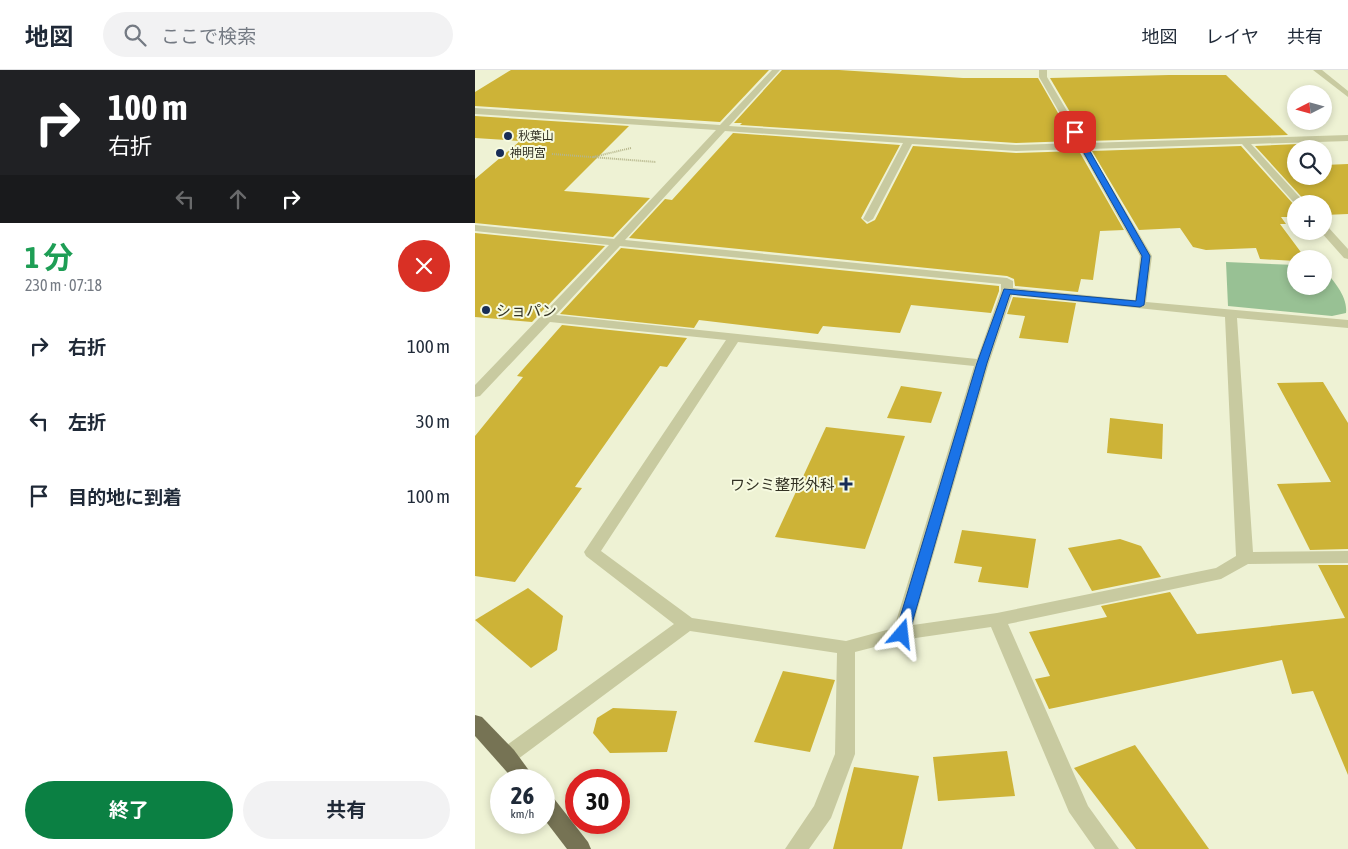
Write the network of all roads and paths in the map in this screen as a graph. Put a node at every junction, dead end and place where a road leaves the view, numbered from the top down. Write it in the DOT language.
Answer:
graph roads {
  1 [pos="776,70"];
  2 [pos="1043,70"];
  3 [pos="1317,70"];
  4 [pos="1348,95"];
  5 [pos="475,111"];
  6 [pos="722,127"];
  7 [pos="1348,138"];
  8 [pos="908,142"];
  9 [pos="1245,142"];
  10 [pos="1083,146"];
  11 [pos="551,154"];
  12 [pos="687,165"];
  13 [pos="1293,195"];
  14 [pos="868,219"];
  15 [pos="475,228"];
  16 [pos="1348,237"];
  17 [pos="1332,238"];
  18 [pos="617,242"];
  19 [pos="1348,256"];
  20 [pos="1007,291"];
  21 [pos="1140,305"];
  22 [pos="1231,314"];
  23 [pos="547,318"];
  24 [pos="1348,324"];
  25 [pos="733,339"];
  26 [pos="982,363"];
  27 [pos="475,393"];
  28 [pos="1348,557"];
  29 [pos="1245,558"];
  30 [pos="997,620"];
  31 [pos="687,624"];
  32 [pos="902,634"];
  33 [pos="846,648"];
  34 [pos="475,723"];
  35 [pos="507,756"];
  36 [pos="517,769"];
  37 [pos="555,817"];
  38 [pos="580,849"];
  39 [pos="796,849"];
  40 [pos="1108,849"];
  1 -- 6 [label="street"];
  2 -- 10 [label="street"];
  3 -- 4 [label="street"];
  5 -- 6 [label="street"];
  6 -- 8 [label="street"];
  6 -- 12 [label="street"];
  7 -- 9 [label="street"];
  8 -- 10 [label="street"];
  8 -- 14 [label="street"];
  9 -- 10 [label="street"];
  9 -- 13 [label="street"];
  10 -- 21 [label="street"];
  11 -- 12 [label="path"];
  12 -- 18 [label="street"];
  15 -- 18 [label="street"];
  16 -- 17 [label="street"];
  17 -- 19 [label="street"];
  18 -- 20 [label="street"];
  18 -- 23 [label="street"];
  20 -- 21 [label="street"];
  20 -- 26 [label="street"];
  21 -- 22 [label="street"];
  22 -- 24 [label="street"];
  22 -- 29 [label="street"];
  23 -- 25 [label="street"];
  23 -- 27 [label="street"];
  25 -- 26 [label="street"];
  25 -- 31 [label="street"];
  26 -- 32 [label="street"];
  28 -- 29 [label="street"];
  29 -- 30 [label="street"];
  30 -- 32 [label="street"];
  30 -- 40 [label="street"];
  31 -- 33 [label="street"];
  31 -- 35 [label="street"];
  32 -- 33 [label="street"];
  33 -- 39 [label="street"];
  34 -- 35 [label="main road"];
  35 -- 36 [label="main road"];
  37 -- 38 [label="main road"];
}
